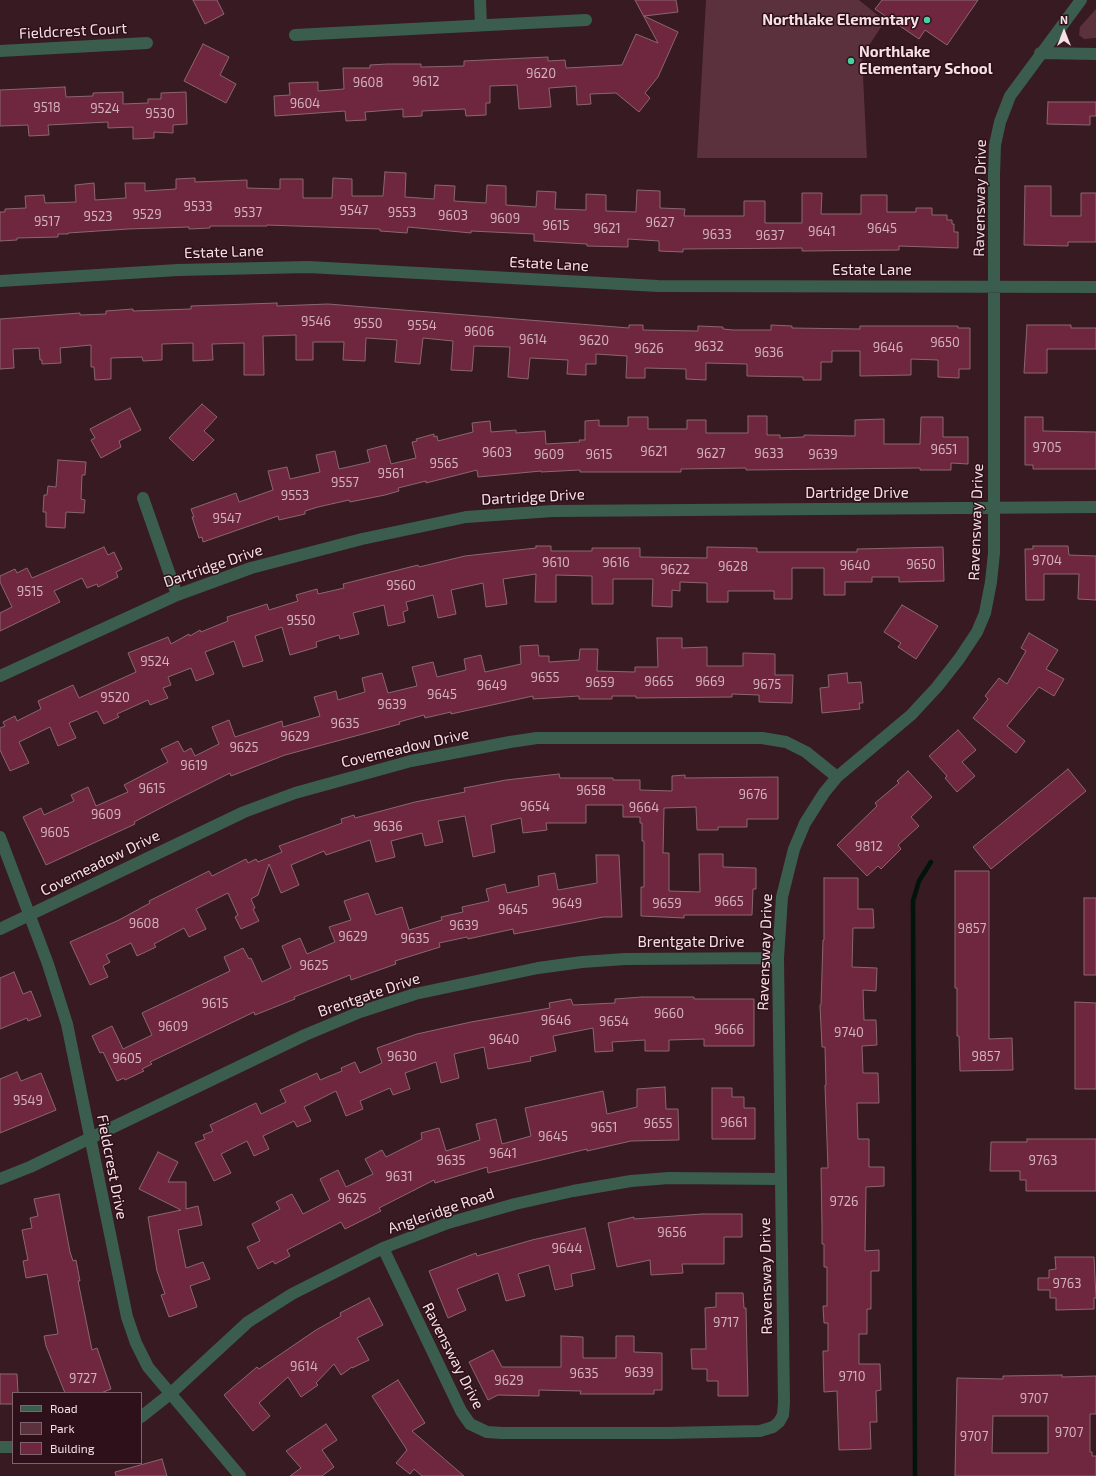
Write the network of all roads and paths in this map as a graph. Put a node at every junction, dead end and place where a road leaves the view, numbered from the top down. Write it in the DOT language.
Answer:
graph roads {
  1 [pos="480,0"];
  2 [pos="1081,0"];
  3 [pos="586,20"];
  4 [pos="481,25"];
  5 [pos="295,35"];
  6 [pos="147,43"];
  7 [pos="0,51"];
  8 [pos="1040,53"];
  9 [pos="1096,54"];
  10 [pos="0,281"];
  11 [pos="995,287"];
  12 [pos="1096,287"];
  13 [pos="143,498"];
  14 [pos="1096,507"];
  15 [pos="994,508"];
  16 [pos="177,594"];
  17 [pos="0,676"];
  18 [pos="837,777"];
  19 [pos="0,837"];
  20 [pos="31,914"];
  21 [pos="0,929"];
  22 [pos="778,958"];
  23 [pos="90,1137"];
  24 [pos="0,1179"];
  25 [pos="780,1179"];
  26 [pos="383,1248"];
  27 [pos="170,1394"];
  28 [pos="142,1416"];
  29 [pos="0,1447"];
  30 [pos="12,1447"];
  31 [pos="240,1476"];
  1 -- 4 [label="street"];
  2 -- 8 [label="street, Ravensway Drive"];
  3 -- 4 [label="street"];
  4 -- 5 [label="street"];
  6 -- 7 [label="street, Fieldcrest Court"];
  8 -- 9 [label="street"];
  8 -- 11 [label="street, Ravensway Drive"];
  10 -- 11 [label="street, Estate Lane"];
  11 -- 12 [label="street, Estate Lane"];
  11 -- 15 [label="street, Ravensway Drive"];
  13 -- 16 [label="street"];
  14 -- 15 [label="street, Dartridge Drive"];
  15 -- 16 [label="street, Dartridge Drive"];
  15 -- 18 [label="street, Ravensway Drive"];
  16 -- 17 [label="street, Dartridge Drive"];
  18 -- 20 [label="street, Covemeadow Drive"];
  18 -- 22 [label="street, Ravensway Drive"];
  19 -- 20 [label="street, Fieldcrest Drive"];
  20 -- 21 [label="street, Covemeadow Drive"];
  20 -- 23 [label="street, Fieldcrest Drive"];
  22 -- 23 [label="street, Brentgate Drive"];
  22 -- 25 [label="street, Ravensway Drive"];
  23 -- 24 [label="street, Brentgate Drive"];
  23 -- 27 [label="street, Fieldcrest Drive"];
  25 -- 26 [label="street, Angleridge Road"];
  25 -- 26 [label="street, Ravensway Drive"];
  26 -- 27 [label="street, Angleridge Road"];
  27 -- 28 [label="street, Angleridge Road"];
  27 -- 31 [label="street, Fieldcrest Drive"];
  29 -- 30 [label="street"];
}
